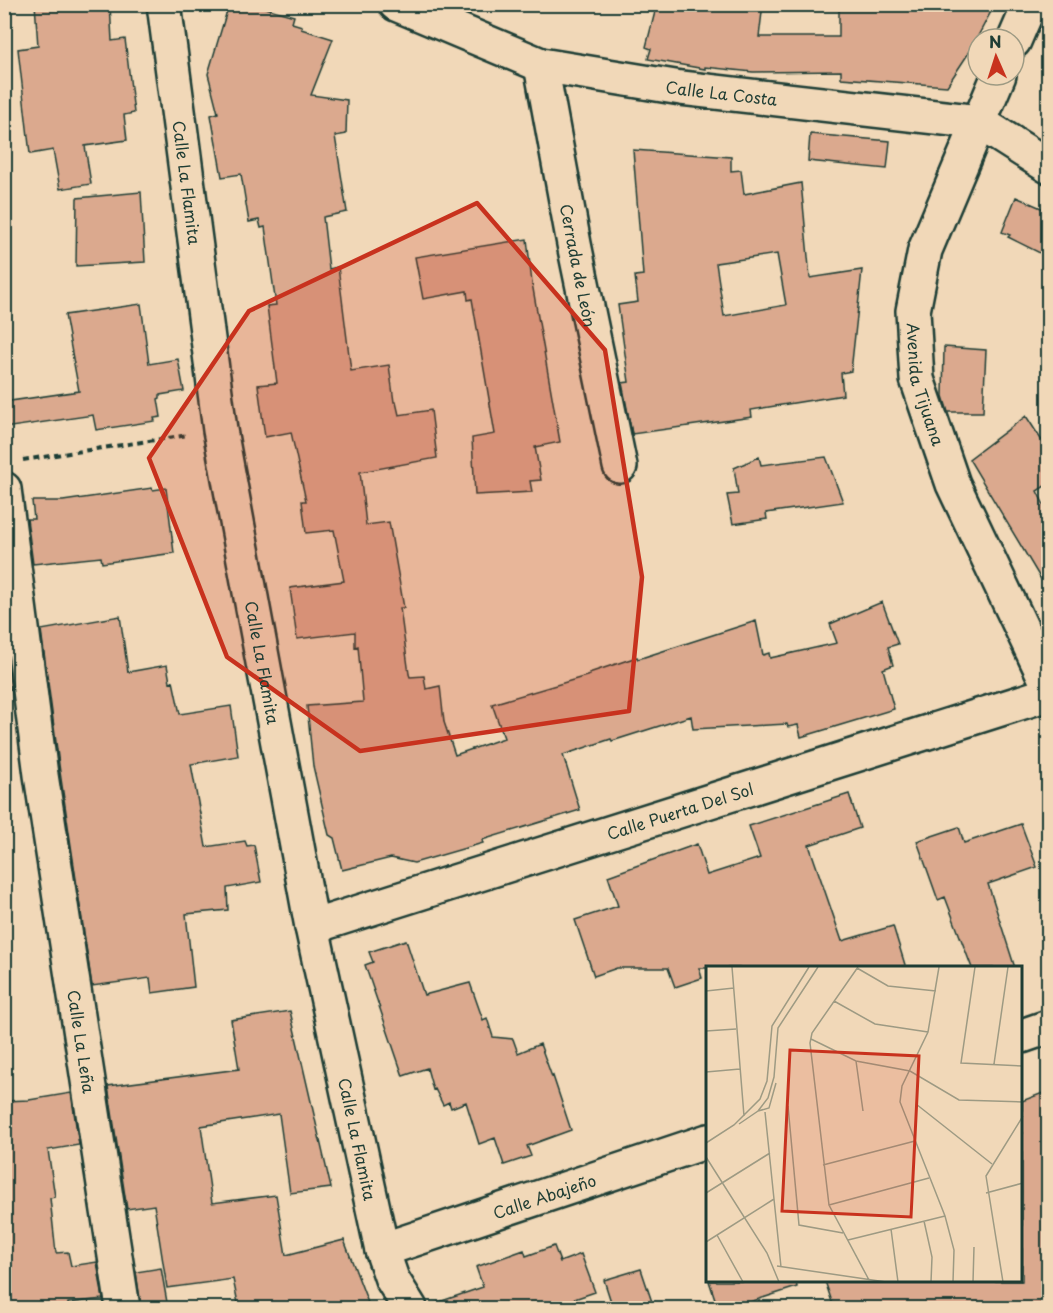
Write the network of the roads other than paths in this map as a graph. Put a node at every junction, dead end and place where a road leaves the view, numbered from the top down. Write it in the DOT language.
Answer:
graph roads {
  1 [pos="164,4"];
  2 [pos="396,4"];
  3 [pos="1030,4"];
  4 [pos="1020,27"];
  5 [pos="542,65"];
  6 [pos="994,87"];
  7 [pos="979,122"];
  8 [pos="1048,166"];
  9 [pos="620,466"];
  10 [pos="10,475"];
  11 [pos="1048,684"];
  12 [pos="1048,694"];
  13 [pos="312,927"];
  14 [pos="1048,1027"];
  15 [pos="1023,1036"];
  16 [pos="706,1142"];
  17 [pos="382,1250"];
  18 [pos="123,1308"];
  19 [pos="410,1308"];
  1 -- 13 [label="street, Calle La Flamita"];
  2 -- 5 [label="street, Calle La Costa"];
  3 -- 4 [label="street"];
  5 -- 7 [label="street, Calle La Costa"];
  5 -- 9 [label="street, Cerrada de León"];
  6 -- 7 [label="street, Avenida Tijuana"];
  7 -- 8 [label="street, Calle La Costa"];
  7 -- 11 [label="street, Avenida Tijuana"];
  10 -- 18 [label="street, Calle La Leña"];
  12 -- 13 [label="street, Calle Puerta Del Sol"];
  13 -- 17 [label="street, Calle La Flamita"];
  14 -- 15 [label="street"];
  16 -- 17 [label="street, Calle Abajeño"];
  17 -- 19 [label="street, Calle La Flamita"];
}
